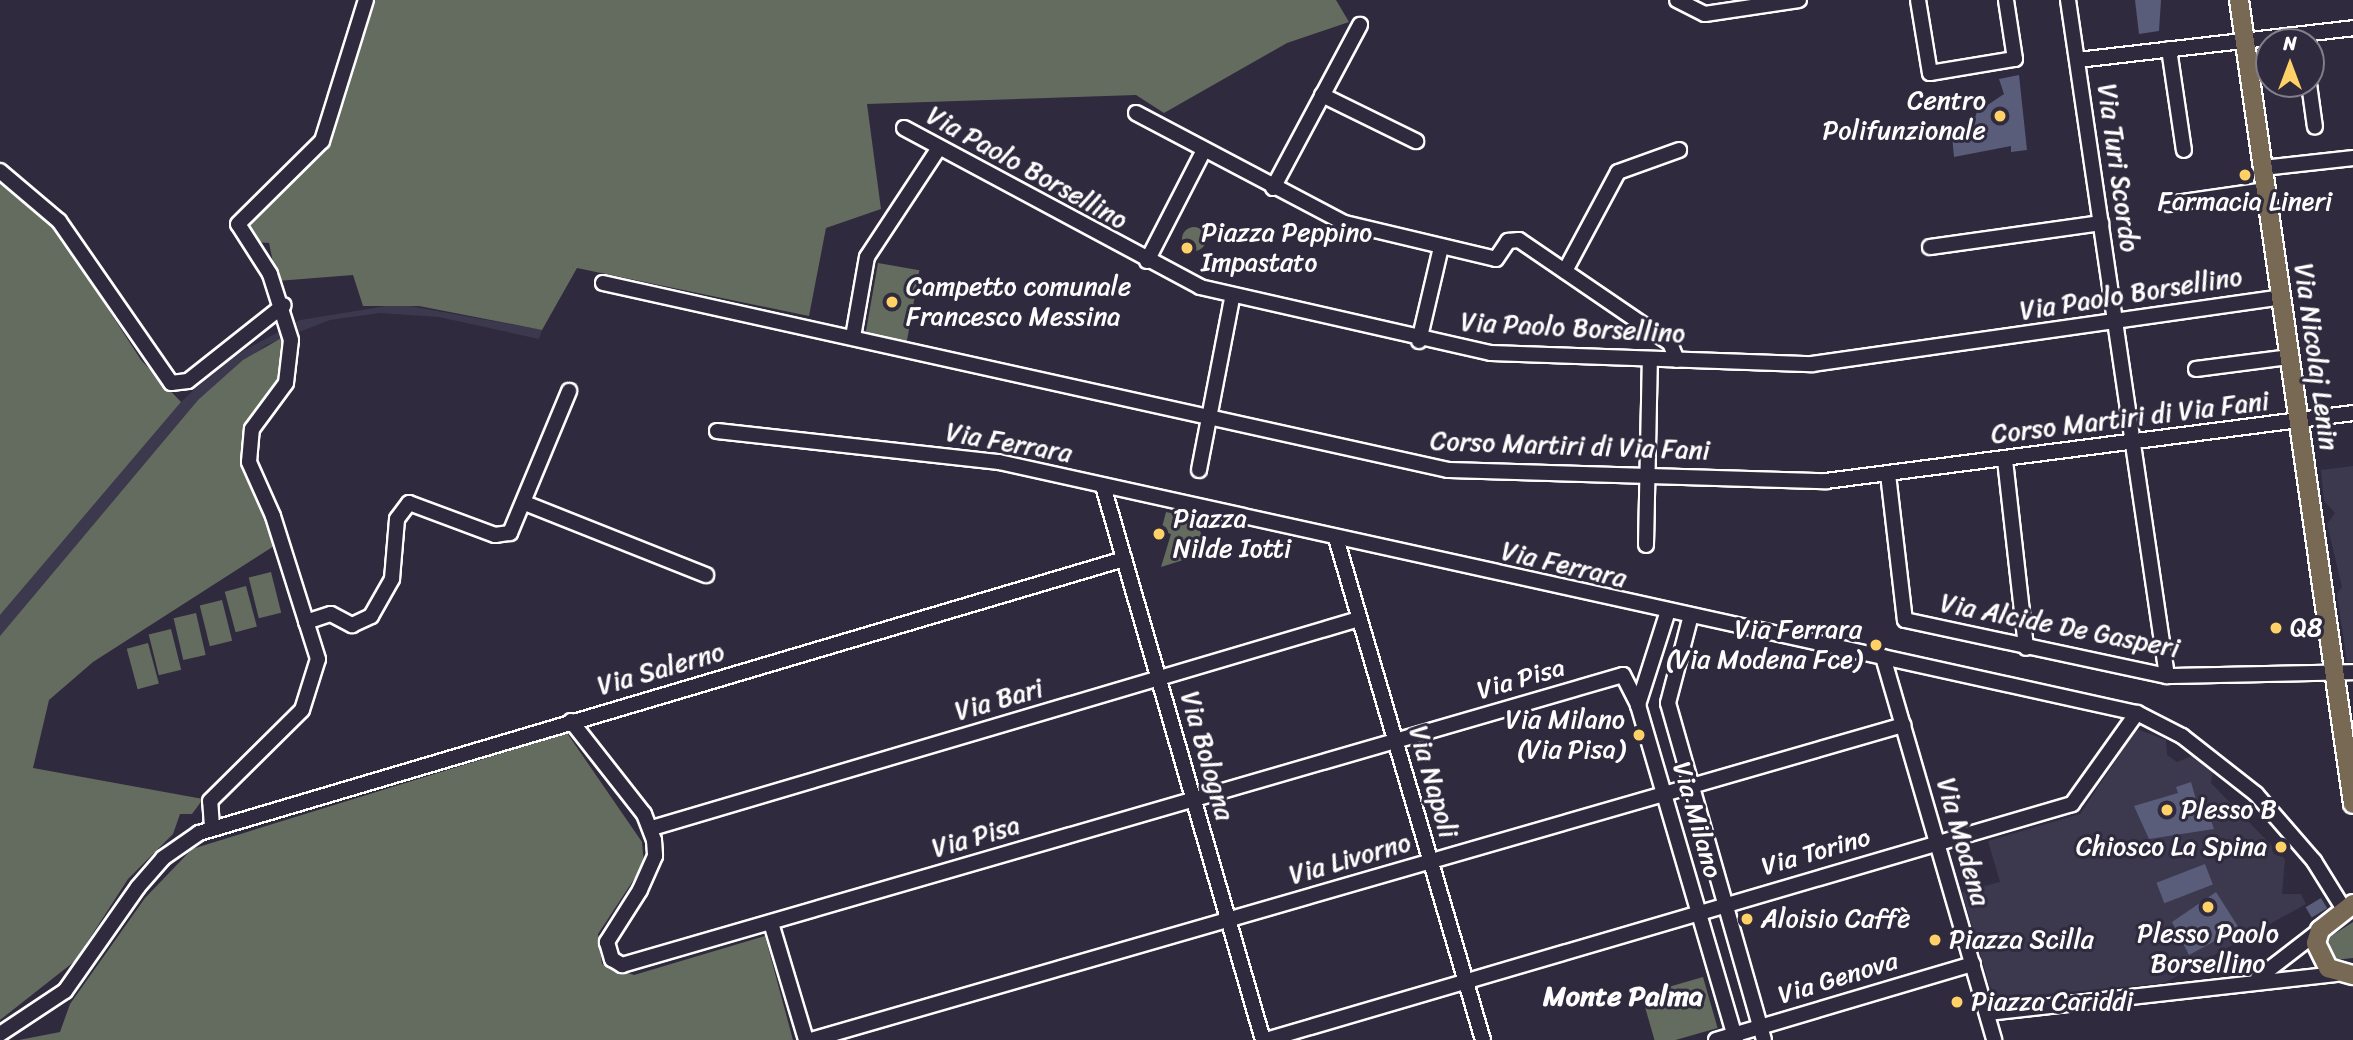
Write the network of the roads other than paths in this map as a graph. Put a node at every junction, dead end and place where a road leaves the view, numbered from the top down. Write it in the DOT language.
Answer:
graph roads {
  1 [pos="366,0"];
  2 [pos="1677,0"];
  3 [pos="1799,0"];
  4 [pos="1918,0"];
  5 [pos="2006,0"];
  6 [pos="2068,0"];
  7 [pos="2239,0"];
  8 [pos="1360,25"];
  9 [pos="2353,28"];
  10 [pos="2325,34"];
  11 [pos="2244,40"];
  12 [pos="2255,40"];
  13 [pos="2169,49"];
  14 [pos="2078,60"];
  15 [pos="1322,95"];
  16 [pos="2311,98"];
  17 [pos="1136,113"];
  18 [pos="2315,127"];
  19 [pos="904,128"];
  20 [pos="1416,141"];
  21 [pos="939,148"];
  22 [pos="1204,150"];
  23 [pos="1679,150"];
  24 [pos="2184,150"];
  25 [pos="2353,158"];
  26 [pos="2263,169"];
  27 [pos="0,171"];
  28 [pos="1273,188"];
  29 [pos="2266,190"];
  30 [pos="2169,204"];
  31 [pos="2101,223"];
  32 [pos="1441,247"];
  33 [pos="1930,247"];
  34 [pos="1147,261"];
  35 [pos="1565,271"];
  36 [pos="603,283"];
  37 [pos="2281,297"];
  38 [pos="1232,298"];
  39 [pos="284,305"];
  40 [pos="2114,322"];
  41 [pos="853,337"];
  42 [pos="1419,341"];
  43 [pos="2290,358"];
  44 [pos="1650,359"];
  45 [pos="1677,360"];
  46 [pos="2196,369"];
  47 [pos="569,391"];
  48 [pos="2353,413"];
  49 [pos="1209,418"];
  50 [pos="2299,421"];
  51 [pos="716,431"];
  52 [pos="2131,445"];
  53 [pos="2005,460"];
  54 [pos="1199,470"];
  55 [pos="1648,473"];
  56 [pos="1888,474"];
  57 [pos="1103,486"];
  58 [pos="525,503"];
  59 [pos="1336,538"];
  60 [pos="1646,545"];
  61 [pos="1124,559"];
  62 [pos="706,575"];
  63 [pos="1667,614"];
  64 [pos="1689,618"];
  65 [pos="1359,619"];
  66 [pos="306,622"];
  67 [pos="2026,648"];
  68 [pos="1883,657"];
  69 [pos="2333,672"];
  70 [pos="2353,672"];
  71 [pos="1623,676"];
  72 [pos="2167,676"];
  73 [pos="1159,679"];
  74 [pos="1638,705"];
  75 [pos="2137,713"];
  76 [pos="571,720"];
  77 [pos="1903,725"];
  78 [pos="1395,740"];
  79 [pos="1692,786"];
  80 [pos="1664,794"];
  81 [pos="1194,799"];
  82 [pos="2353,804"];
  83 [pos="212,828"];
  84 [pos="652,828"];
  85 [pos="1937,842"];
  86 [pos="1430,861"];
  87 [pos="1726,904"];
  88 [pos="2349,908"];
  89 [pos="1698,913"];
  90 [pos="1228,920"];
  91 [pos="771,923"];
  92 [pos="2320,930"];
  93 [pos="1973,964"];
  94 [pos="2347,973"];
  95 [pos="1465,981"];
  96 [pos="2250,982"];
  97 [pos="1988,1013"];
  98 [pos="0,1034"];
  99 [pos="1762,1034"];
  100 [pos="1736,1037"];
  101 [pos="806,1040"];
  102 [pos="811,1040"];
  103 [pos="1265,1040"];
  104 [pos="1483,1040"];
  105 [pos="1716,1040"];
  106 [pos="1994,1040"];
  1 -- 39 [label="street"];
  2 -- 3 [label="street"];
  4 -- 5 [label="street"];
  6 -- 14 [label="street, Via Turi Scordo"];
  7 -- 11 [label="main road, Via Nicolaj Lenin"];
  8 -- 15 [label="street"];
  9 -- 10 [label="street"];
  11 -- 12 [label="street"];
  11 -- 13 [label="street"];
  11 -- 26 [label="main road, Via Nicolaj Lenin"];
  13 -- 14 [label="street"];
  13 -- 24 [label="street"];
  14 -- 31 [label="street, Via Turi Scordo"];
  15 -- 20 [label="street"];
  15 -- 28 [label="street"];
  16 -- 18 [label="street"];
  17 -- 22 [label="street"];
  19 -- 21 [label="street, Via Paolo Borsellino"];
  21 -- 34 [label="street, Via Paolo Borsellino"];
  21 -- 41 [label="street"];
  22 -- 28 [label="street"];
  22 -- 34 [label="street"];
  23 -- 35 [label="street"];
  25 -- 26 [label="street"];
  26 -- 29 [label="main road, Via Nicolaj Lenin"];
  27 -- 39 [label="street"];
  28 -- 32 [label="street"];
  29 -- 30 [label="street"];
  29 -- 37 [label="main road, Via Nicolaj Lenin"];
  31 -- 33 [label="street"];
  31 -- 40 [label="street, Via Turi Scordo"];
  32 -- 35 [label="street"];
  32 -- 42 [label="street"];
  34 -- 38 [label="street, Via Paolo Borsellino"];
  35 -- 45 [label="street"];
  36 -- 41 [label="street, Corso Martiri di Via Fani"];
  37 -- 40 [label="street, Via Paolo Borsellino"];
  37 -- 43 [label="main road, Via Nicolaj Lenin"];
  38 -- 42 [label="street, Via Paolo Borsellino"];
  38 -- 49 [label="street"];
  39 -- 66 [label="street"];
  40 -- 45 [label="street, Via Paolo Borsellino"];
  40 -- 52 [label="street, Via Turi Scordo"];
  41 -- 49 [label="street, Corso Martiri di Via Fani"];
  42 -- 44 [label="street, Via Paolo Borsellino"];
  43 -- 46 [label="street"];
  43 -- 50 [label="main road, Via Nicolaj Lenin"];
  44 -- 45 [label="street, Via Paolo Borsellino"];
  44 -- 55 [label="street"];
  47 -- 58 [label="street"];
  48 -- 50 [label="street, Corso Martiri di Via Fani"];
  49 -- 54 [label="street"];
  49 -- 55 [label="street, Corso Martiri di Via Fani"];
  50 -- 52 [label="street, Corso Martiri di Via Fani"];
  50 -- 69 [label="main road, Via Nicolaj Lenin"];
  51 -- 57 [label="street, Via Ferrara"];
  52 -- 53 [label="street, Corso Martiri di Via Fani"];
  52 -- 72 [label="street, Via Turi Scordo"];
  53 -- 56 [label="street, Corso Martiri di Via Fani"];
  53 -- 67 [label="street"];
  55 -- 56 [label="street, Corso Martiri di Via Fani"];
  55 -- 60 [label="street"];
  56 -- 67 [label="street, Via Alcide De Gasperi"];
  57 -- 59 [label="street, Via Ferrara"];
  57 -- 61 [label="street, Via Bologna"];
  58 -- 62 [label="street"];
  58 -- 66 [label="street"];
  59 -- 63 [label="street, Via Ferrara"];
  59 -- 65 [label="street, Via Napoli"];
  61 -- 73 [label="street, Via Bologna"];
  61 -- 76 [label="street, Via Salerno"];
  63 -- 64 [label="street, Via Ferrara"];
  63 -- 74 [label="street"];
  64 -- 68 [label="street, Via Ferrara"];
  64 -- 79 [label="street, Via Milano"];
  65 -- 73 [label="street, Via Bari"];
  65 -- 78 [label="street, Via Napoli"];
  66 -- 83 [label="street"];
  67 -- 72 [label="street, Via Alcide De Gasperi"];
  68 -- 75 [label="street, Via Ferrara"];
  68 -- 77 [label="street, Via Modena"];
  69 -- 70 [label="street, Via Alcide De Gasperi"];
  69 -- 72 [label="street, Via Alcide De Gasperi"];
  69 -- 82 [label="main road, Via Nicolaj Lenin"];
  71 -- 74 [label="street, Via Milano"];
  71 -- 78 [label="street, Via Pisa"];
  73 -- 81 [label="street, Via Bologna"];
  73 -- 84 [label="street, Via Bari"];
  74 -- 80 [label="street, Via Milano"];
  75 -- 85 [label="street, Via Torino"];
  75 -- 88 [label="street, Via Ferrara"];
  76 -- 83 [label="street, Via Salerno"];
  76 -- 84 [label="street"];
  77 -- 79 [label="street, Via Livorno"];
  77 -- 85 [label="street, Via Modena"];
  78 -- 81 [label="street, Via Pisa"];
  78 -- 86 [label="street, Via Napoli"];
  79 -- 80 [label="street, Via Livorno"];
  79 -- 87 [label="street, Via Milano"];
  80 -- 86 [label="street, Via Livorno"];
  80 -- 89 [label="street, Via Milano"];
  81 -- 90 [label="street, Via Bologna"];
  81 -- 91 [label="street, Via Pisa"];
  83 -- 98 [label="street, Via Salerno"];
  84 -- 91 [label="street, Via Pisa"];
  85 -- 87 [label="street, Via Torino"];
  85 -- 93 [label="street, Via Modena"];
  86 -- 90 [label="street, Via Livorno"];
  86 -- 95 [label="street, Via Napoli"];
  87 -- 89 [label="street, Via Torino"];
  87 -- 99 [label="street, Via Milano"];
  88 -- 92 [label="main road"];
  89 -- 95 [label="street, Via Torino"];
  89 -- 100 [label="street, Via Milano"];
  90 -- 102 [label="street, Via Livorno"];
  90 -- 103 [label="street, Via Bologna"];
  91 -- 101 [label="street"];
  92 -- 94 [label="main road"];
  92 -- 96 [label="street"];
  93 -- 97 [label="street, Via Modena"];
  93 -- 99 [label="street, Via Genova"];
  94 -- 96 [label="street"];
  95 -- 103 [label="street, Via Torino"];
  95 -- 104 [label="street, Via Napoli"];
  96 -- 97 [label="street"];
  97 -- 106 [label="street, Via Modena"];
  99 -- 100 [label="street, Via Genova"];
  100 -- 105 [label="street, Via Genova"];
}
